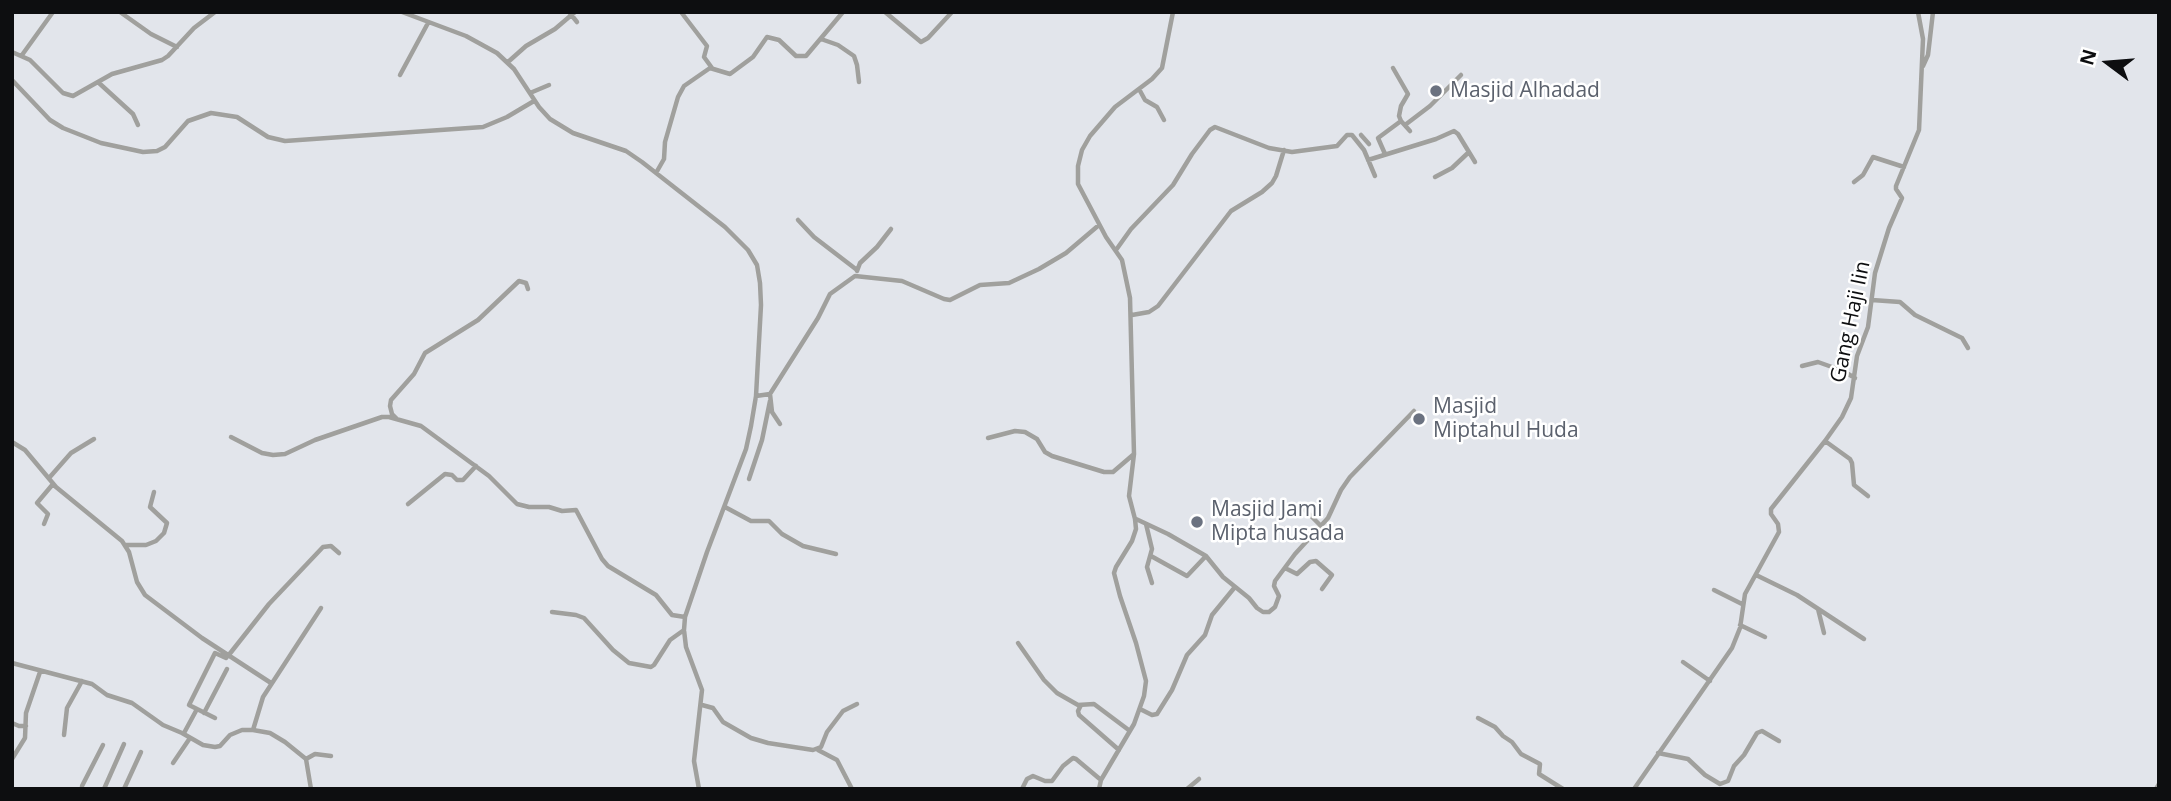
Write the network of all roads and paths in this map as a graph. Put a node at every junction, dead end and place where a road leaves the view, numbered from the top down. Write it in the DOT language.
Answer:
graph roads {
  1 [pos="53,12"];
  2 [pos="120,12"];
  3 [pos="215,12"];
  4 [pos="402,12"];
  5 [pos="681,12"];
  6 [pos="843,12"];
  7 [pos="885,12"];
  8 [pos="952,12"];
  9 [pos="1173,12"];
  10 [pos="1918,12"];
  11 [pos="1933,12"];
  12 [pos="572,13"];
  13 [pos="578,22"];
  14 [pos="428,23"];
  15 [pos="821,39"];
  16 [pos="177,47"];
  17 [pos="12,52"];
  18 [pos="22,55"];
  19 [pos="508,62"];
  20 [pos="712,68"];
  21 [pos="1393,68"];
  22 [pos="1922,69"];
  23 [pos="400,75"];
  24 [pos="1461,75"];
  25 [pos="12,80"];
  26 [pos="859,82"];
  27 [pos="99,83"];
  28 [pos="549,85"];
  29 [pos="1139,89"];
  30 [pos="530,93"];
  31 [pos="534,100"];
  32 [pos="1164,120"];
  33 [pos="1403,123"];
  34 [pos="138,125"];
  35 [pos="1410,131"];
  36 [pos="1356,139"];
  37 [pos="1369,144"];
  38 [pos="1284,150"];
  39 [pos="1469,152"];
  40 [pos="1385,154"];
  41 [pos="1368,160"];
  42 [pos="1475,162"];
  43 [pos="1903,167"];
  44 [pos="656,173"];
  45 [pos="1375,176"];
  46 [pos="1435,177"];
  47 [pos="1854,182"];
  48 [pos="798,220"];
  49 [pos="1099,225"];
  50 [pos="891,229"];
  51 [pos="1116,250"];
  52 [pos="857,272"];
  53 [pos="528,289"];
  54 [pos="1872,300"];
  55 [pos="1132,315"];
  56 [pos="1968,348"];
  57 [pos="1802,366"];
  58 [pos="1855,378"];
  59 [pos="770,394"];
  60 [pos="756,396"];
  61 [pos="770,401"];
  62 [pos="390,406"];
  63 [pos="1414,411"];
  64 [pos="382,417"];
  65 [pos="401,421"];
  66 [pos="780,424"];
  67 [pos="231,437"];
  68 [pos="988,438"];
  69 [pos="93,439"];
  70 [pos="1825,441"];
  71 [pos="12,442"];
  72 [pos="1134,454"];
  73 [pos="476,466"];
  74 [pos="49,478"];
  75 [pos="749,479"];
  76 [pos="53,484"];
  77 [pos="154,492"];
  78 [pos="1868,496"];
  79 [pos="408,504"];
  80 [pos="725,507"];
  81 [pos="1302,507"];
  82 [pos="1135,519"];
  83 [pos="1145,523"];
  84 [pos="44,524"];
  85 [pos="1321,526"];
  86 [pos="125,545"];
  87 [pos="339,554"];
  88 [pos="836,554"];
  89 [pos="1151,556"];
  90 [pos="1206,556"];
  91 [pos="1285,568"];
  92 [pos="1756,575"];
  93 [pos="1152,583"];
  94 [pos="1235,587"];
  95 [pos="1322,589"];
  96 [pos="1714,590"];
  97 [pos="1742,604"];
  98 [pos="321,608"];
  99 [pos="1818,608"];
  100 [pos="552,612"];
  101 [pos="685,617"];
  102 [pos="1740,625"];
  103 [pos="684,630"];
  104 [pos="1824,633"];
  105 [pos="1765,637"];
  106 [pos="1864,639"];
  107 [pos="1018,643"];
  108 [pos="227,657"];
  109 [pos="1683,662"];
  110 [pos="12,663"];
  111 [pos="227,668"];
  112 [pos="40,672"];
  113 [pos="82,681"];
  114 [pos="1710,681"];
  115 [pos="271,683"];
  116 [pos="857,704"];
  117 [pos="702,705"];
  118 [pos="1081,705"];
  119 [pos="197,709"];
  120 [pos="1140,709"];
  121 [pos="204,713"];
  122 [pos="215,718"];
  123 [pos="1478,718"];
  124 [pos="12,723"];
  125 [pos="26,726"];
  126 [pos="253,730"];
  127 [pos="1130,731"];
  128 [pos="184,733"];
  129 [pos="64,735"];
  130 [pos="190,738"];
  131 [pos="1779,741"];
  132 [pos="124,744"];
  133 [pos="103,745"];
  134 [pos="817,750"];
  135 [pos="1119,750"];
  136 [pos="141,752"];
  137 [pos="1658,753"];
  138 [pos="331,756"];
  139 [pos="12,759"];
  140 [pos="306,759"];
  141 [pos="173,763"];
  142 [pos="1199,779"];
  143 [pos="1101,780"];
  144 [pos="2159,784"];
  145 [pos="83,788"];
  146 [pos="104,789"];
  147 [pos="124,789"];
  148 [pos="310,789"];
  149 [pos="699,789"];
  150 [pos="852,789"];
  151 [pos="1021,789"];
  152 [pos="1099,789"];
  153 [pos="1187,789"];
  154 [pos="1563,789"];
  155 [pos="1634,789"];
  156 [pos="2156,789"];
  1 -- 18 [label="street"];
  2 -- 16 [label="street"];
  3 -- 16 [label="street"];
  4 -- 14 [label="street"];
  5 -- 20 [label="street"];
  6 -- 15 [label="street"];
  7 -- 8 [label="street"];
  9 -- 29 [label="street"];
  10 -- 22 [label="street, Gang Haji Iin"];
  11 -- 22 [label="street"];
  12 -- 13 [label="street"];
  12 -- 19 [label="street"];
  14 -- 19 [label="street"];
  14 -- 23 [label="street"];
  15 -- 20 [label="street"];
  15 -- 26 [label="street"];
  16 -- 27 [label="street"];
  17 -- 18 [label="street"];
  18 -- 27 [label="street"];
  19 -- 30 [label="street"];
  20 -- 44 [label="street"];
  21 -- 33 [label="street"];
  22 -- 43 [label="street, Gang Haji Iin"];
  24 -- 33 [label="street"];
  25 -- 31 [label="street"];
  27 -- 34 [label="street"];
  28 -- 30 [label="street"];
  29 -- 32 [label="street"];
  29 -- 49 [label="street"];
  30 -- 31 [label="street"];
  31 -- 44 [label="street"];
  33 -- 35 [label="street"];
  33 -- 40 [label="street"];
  36 -- 37 [label="street"];
  36 -- 38 [label="street"];
  36 -- 41 [label="street"];
  38 -- 51 [label="street"];
  38 -- 55 [label="street"];
  39 -- 40 [label="street"];
  39 -- 42 [label="street"];
  39 -- 46 [label="street"];
  40 -- 41 [label="street"];
  41 -- 45 [label="street"];
  43 -- 47 [label="street"];
  43 -- 54 [label="street, Gang Haji Iin"];
  44 -- 60 [label="street"];
  48 -- 52 [label="street"];
  49 -- 51 [label="street"];
  49 -- 52 [label="street"];
  50 -- 52 [label="street"];
  51 -- 55 [label="street"];
  52 -- 59 [label="street"];
  53 -- 62 [label="street"];
  54 -- 56 [label="street"];
  54 -- 58 [label="street, Gang Haji Iin"];
  55 -- 72 [label="street"];
  57 -- 58 [label="street"];
  58 -- 70 [label="street, Gang Haji Iin"];
  59 -- 60 [label="street"];
  59 -- 61 [label="street"];
  60 -- 80 [label="street"];
  61 -- 66 [label="street"];
  61 -- 75 [label="street"];
  62 -- 64 [label="street"];
  62 -- 65 [label="street"];
  63 -- 85 [label="street"];
  64 -- 65 [label="street"];
  64 -- 67 [label="street"];
  65 -- 73 [label="street"];
  68 -- 72 [label="street"];
  69 -- 74 [label="street"];
  70 -- 78 [label="street"];
  70 -- 92 [label="street, Gang Haji Iin"];
  71 -- 74 [label="street"];
  72 -- 82 [label="street"];
  73 -- 79 [label="street"];
  73 -- 101 [label="street"];
  74 -- 76 [label="street"];
  76 -- 84 [label="street"];
  76 -- 86 [label="street"];
  77 -- 86 [label="street"];
  80 -- 88 [label="street"];
  80 -- 101 [label="street"];
  81 -- 85 [label="street"];
  82 -- 83 [label="street"];
  82 -- 120 [label="street"];
  83 -- 89 [label="street"];
  83 -- 90 [label="street"];
  85 -- 91 [label="street"];
  86 -- 108 [label="street"];
  87 -- 108 [label="street"];
  89 -- 90 [label="street"];
  89 -- 93 [label="street"];
  90 -- 94 [label="street"];
  91 -- 94 [label="street"];
  91 -- 95 [label="street"];
  92 -- 97 [label="street, Gang Haji Iin"];
  92 -- 99 [label="street"];
  94 -- 120 [label="street"];
  96 -- 97 [label="street"];
  97 -- 102 [label="street, Gang Haji Iin"];
  98 -- 115 [label="street"];
  99 -- 104 [label="street"];
  99 -- 106 [label="street"];
  100 -- 103 [label="street"];
  101 -- 103 [label="street"];
  102 -- 105 [label="street"];
  102 -- 114 [label="street, Gang Haji Iin"];
  103 -- 117 [label="street"];
  107 -- 118 [label="street"];
  108 -- 115 [label="street"];
  108 -- 119 [label="street"];
  109 -- 114 [label="street"];
  110 -- 112 [label="street"];
  111 -- 121 [label="street"];
  112 -- 113 [label="street"];
  112 -- 125 [label="street"];
  113 -- 128 [label="street"];
  113 -- 129 [label="street"];
  114 -- 137 [label="street, Gang Haji Iin"];
  115 -- 126 [label="street"];
  116 -- 134 [label="street"];
  117 -- 134 [label="street"];
  117 -- 149 [label="street"];
  118 -- 127 [label="street"];
  118 -- 135 [label="street"];
  119 -- 121 [label="street"];
  119 -- 128 [label="street"];
  120 -- 127 [label="street"];
  121 -- 122 [label="street"];
  123 -- 154 [label="street"];
  124 -- 125 [label="street"];
  125 -- 139 [label="street"];
  126 -- 130 [label="street"];
  126 -- 140 [label="street"];
  127 -- 135 [label="street"];
  128 -- 130 [label="street"];
  130 -- 141 [label="street"];
  131 -- 137 [label="street"];
  132 -- 146 [label="street"];
  133 -- 145 [label="street"];
  134 -- 150 [label="street"];
  135 -- 143 [label="street"];
  136 -- 147 [label="street"];
  137 -- 155 [label="street, Gang Haji Iin"];
  138 -- 140 [label="street"];
  140 -- 148 [label="street"];
  142 -- 153 [label="street"];
  143 -- 151 [label="street"];
  143 -- 152 [label="street"];
  144 -- 156 [label="street"];
}
